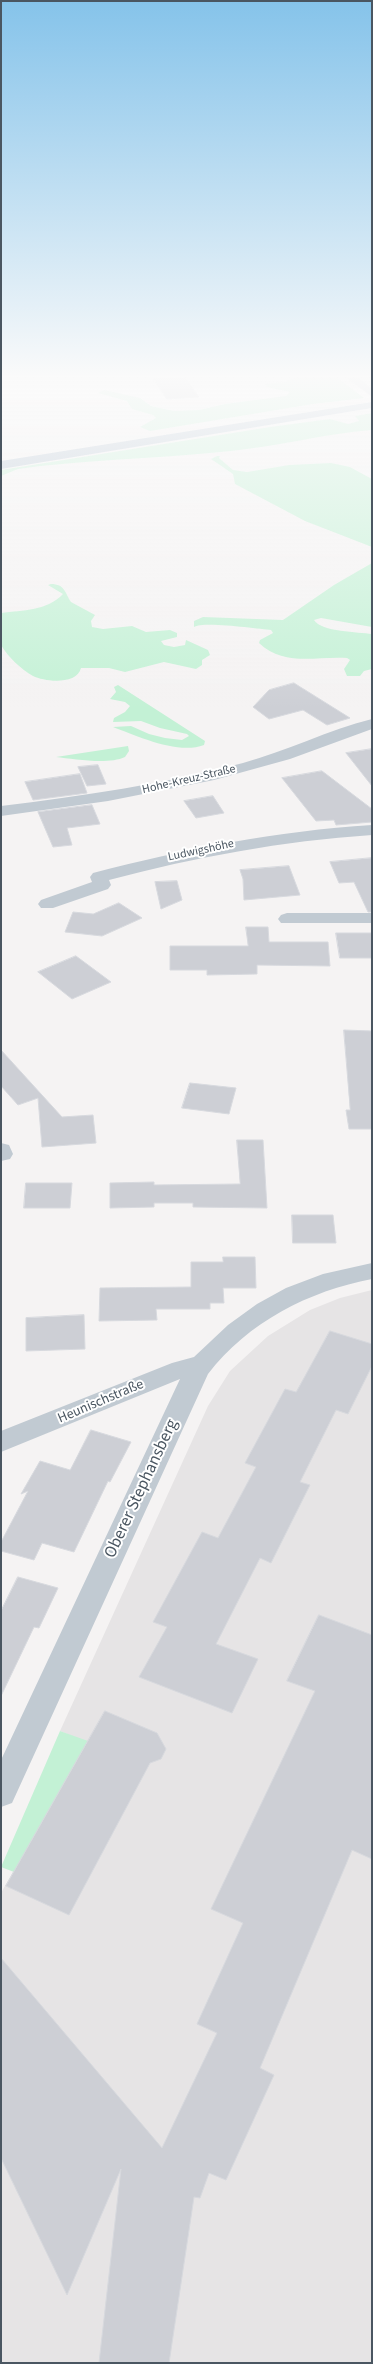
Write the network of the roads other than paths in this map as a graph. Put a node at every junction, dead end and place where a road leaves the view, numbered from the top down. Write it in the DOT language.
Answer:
graph roads {
  1 [pos="372,724"];
  2 [pos="1,811"];
  3 [pos="372,830"];
  4 [pos="47,904"];
  5 [pos="372,918"];
  6 [pos="287,919"];
  7 [pos="372,1271"];
  8 [pos="202,1364"];
  9 [pos="1,1442"];
  10 [pos="1,1794"];
  1 -- 2 [label="street, Hohe-Kreuz-Straße"];
  3 -- 4 [label="street, Ludwigshöhe"];
  5 -- 6 [label="street"];
  7 -- 8 [label="street, Oberer Stephansberg"];
  8 -- 9 [label="street, Heunischstraße"];
  8 -- 10 [label="street, Oberer Stephansberg"];
}
